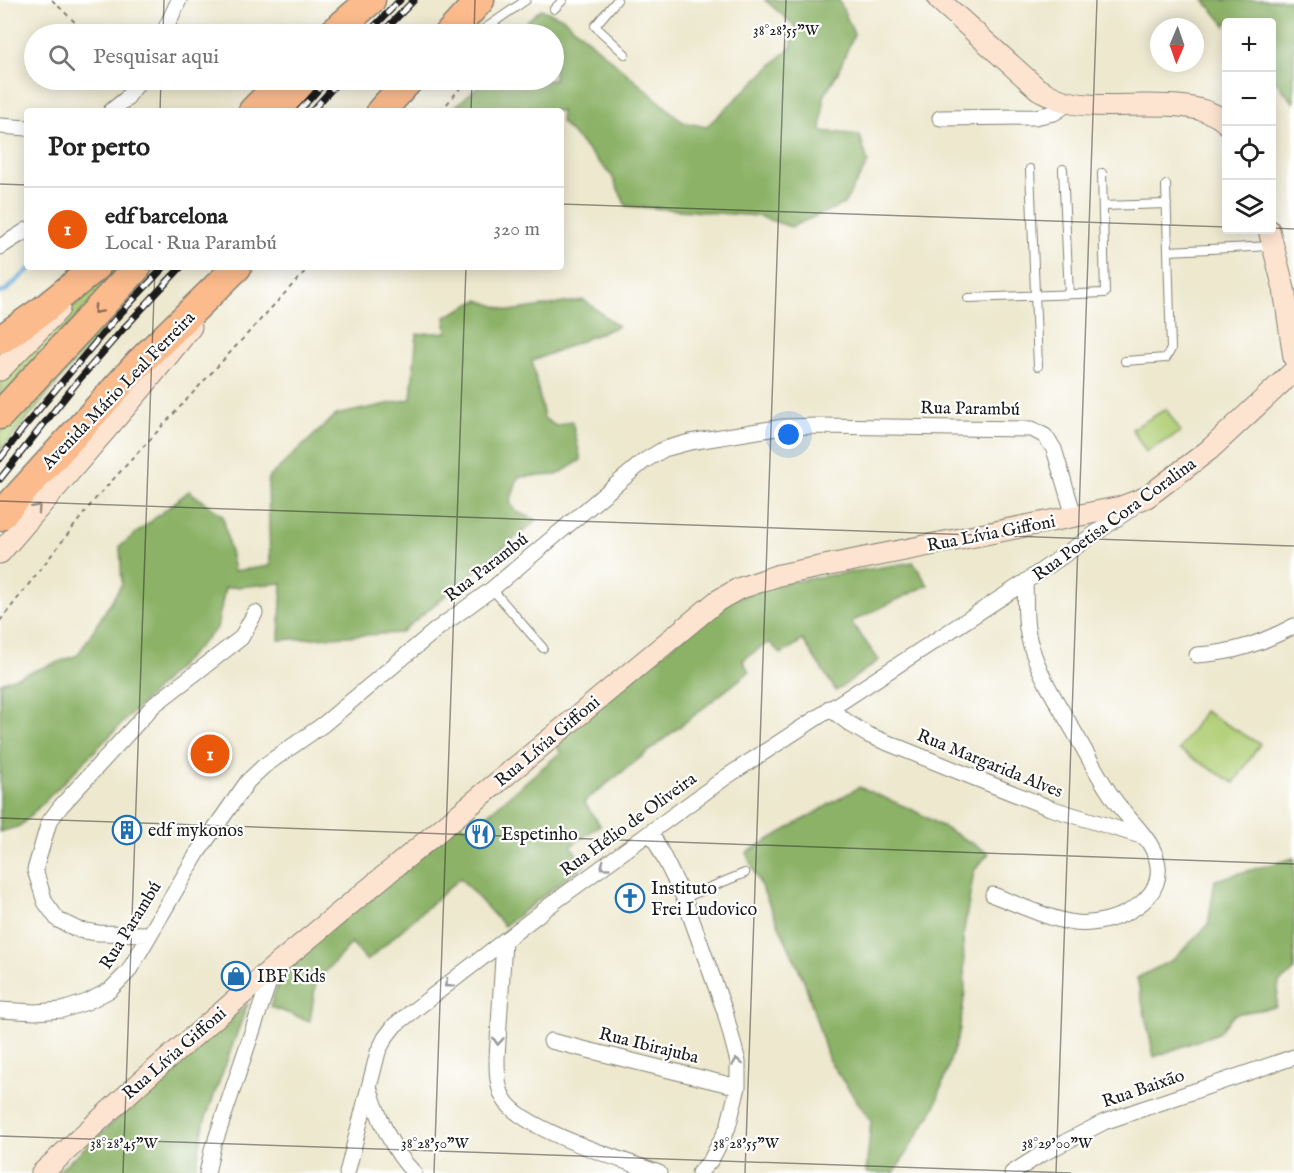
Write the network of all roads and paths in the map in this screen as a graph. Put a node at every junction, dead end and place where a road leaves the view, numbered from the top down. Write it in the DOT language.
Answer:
graph roads {
  1 [pos="52,0"];
  2 [pos="179,0"];
  3 [pos="371,0"];
  4 [pos="378,0"];
  5 [pos="480,0"];
  6 [pos="526,0"];
  7 [pos="563,0"];
  8 [pos="616,0"];
  9 [pos="939,0"];
  10 [pos="554,9"];
  11 [pos="77,24"];
  12 [pos="168,24"];
  13 [pos="343,24"];
  14 [pos="357,24"];
  15 [pos="458,24"];
  16 [pos="491,24"];
  17 [pos="625,54"];
  18 [pos="133,90"];
  19 [pos="274,90"];
  20 [pos="300,90"];
  21 [pos="400,90"];
  22 [pos="408,90"];
  23 [pos="459,90"];
  24 [pos="1069,103"];
  25 [pos="115,108"];
  26 [pos="256,108"];
  27 [pos="283,108"];
  28 [pos="385,108"];
  29 [pos="386,108"];
  30 [pos="444,108"];
  31 [pos="940,118"];
  32 [pos="1222,119"];
  33 [pos="0,126"];
  34 [pos="24,128"];
  35 [pos="1030,169"];
  36 [pos="1063,169"];
  37 [pos="1102,173"];
  38 [pos="1166,185"];
  39 [pos="1167,204"];
  40 [pos="1102,206"];
  41 [pos="24,232"];
  42 [pos="1271,238"];
  43 [pos="0,247"];
  44 [pos="1168,251"];
  45 [pos="93,270"];
  46 [pos="94,270"];
  47 [pos="134,270"];
  48 [pos="306,270"];
  49 [pos="232,273"];
  50 [pos="1069,294"];
  51 [pos="1034,296"];
  52 [pos="968,298"];
  53 [pos="0,340"];
  54 [pos="1294,358"];
  55 [pos="1125,361"];
  56 [pos="1038,366"];
  57 [pos="0,370"];
  58 [pos="1294,371"];
  59 [pos="0,415"];
  60 [pos="1147,497"];
  61 [pos="0,516"];
  62 [pos="1074,516"];
  63 [pos="0,553"];
  64 [pos="1025,582"];
  65 [pos="492,589"];
  66 [pos="255,613"];
  67 [pos="0,621"];
  68 [pos="1294,626"];
  69 [pos="543,648"];
  70 [pos="1197,655"];
  71 [pos="830,708"];
  72 [pos="651,832"];
  73 [pos="1144,837"];
  74 [pos="745,873"];
  75 [pos="993,895"];
  76 [pos="684,898"];
  77 [pos="150,934"];
  78 [pos="504,941"];
  79 [pos="274,967"];
  80 [pos="0,1010"];
  81 [pos="551,1041"];
  82 [pos="1294,1057"];
  83 [pos="738,1087"];
  84 [pos="369,1090"];
  85 [pos="42,1173"];
  86 [pos="207,1173"];
  87 [pos="347,1173"];
  88 [pos="414,1173"];
  89 [pos="659,1173"];
  90 [pos="699,1173"];
  91 [pos="1012,1173"];
  1 -- 11 [label="path"];
  2 -- 12 [label="street"];
  3 -- 13 [label="highway"];
  4 -- 14 [label="highway"];
  5 -- 15 [label="highway"];
  6 -- 16 [label="lane"];
  7 -- 10 [label="lane"];
  8 -- 17 [label="lane"];
  9 -- 24 [label="street"];
  18 -- 25 [label="street"];
  19 -- 26 [label="highway"];
  20 -- 27 [label="highway"];
  21 -- 28 [label="highway"];
  22 -- 29 [label="lane"];
  23 -- 30 [label="path"];
  24 -- 31 [label="street"];
  24 -- 32 [label="street"];
  33 -- 34 [label="street"];
  35 -- 51 [label="lane"];
  36 -- 50 [label="lane"];
  37 -- 40 [label="lane"];
  38 -- 39 [label="lane"];
  39 -- 40 [label="lane"];
  39 -- 44 [label="lane"];
  40 -- 50 [label="lane"];
  41 -- 43 [label="street"];
  42 -- 44 [label="lane"];
  42 -- 54 [label="street"];
  44 -- 55 [label="lane"];
  45 -- 53 [label="highway"];
  46 -- 57 [label="street"];
  47 -- 59 [label="highway, one-way"];
  48 -- 67 [label="path"];
  49 -- 61 [label="highway, Avenida Mário Leal Ferreira"];
  63 -- 49 [label="street, one-way"];
  50 -- 51 [label="lane"];
  51 -- 52 [label="lane"];
  51 -- 56 [label="lane"];
  58 -- 60 [label="street, Rua Poetisa Cora Coralina"];
  60 -- 62 [label="street, Rua Lívia Giffoni"];
  60 -- 64 [label="street, Rua Poetisa Cora Coralina"];
  62 -- 65 [label="street, Rua Parambú"];
  62 -- 79 [label="street, Rua Lívia Giffoni"];
  64 -- 71 [label="street, Rua Hélio de Oliveira"];
  64 -- 73 [label="street, Rua Poetisa Cora Coralina"];
  65 -- 69 [label="lane"];
  65 -- 77 [label="street, Rua Parambú"];
  66 -- 77 [label="street"];
  68 -- 70 [label="street"];
  71 -- 72 [label="street, Rua Hélio de Oliveira"];
  71 -- 73 [label="street, Rua Margarida Alves"];
  72 -- 76 [label="street"];
  72 -- 78 [label="street, Rua Hélio de Oliveira, one-way"];
  73 -- 75 [label="street, Rua Poetisa Cora Coralina"];
  74 -- 76 [label="lane"];
  83 -- 76 [label="street, one-way"];
  77 -- 80 [label="street, Rua Parambú"];
  78 -- 84 [label="street, Rua Hélio de Oliveira, one-way"];
  78 -- 89 [label="street, one-way"];
  79 -- 85 [label="street, Rua Lívia Giffoni"];
  79 -- 86 [label="street"];
  81 -- 83 [label="street, Rua Ibirajuba"];
  82 -- 91 [label="street, Rua Baixão"];
  83 -- 90 [label="street"];
  84 -- 87 [label="street, Rua Hélio de Oliveira"];
  84 -- 88 [label="street"];
}
